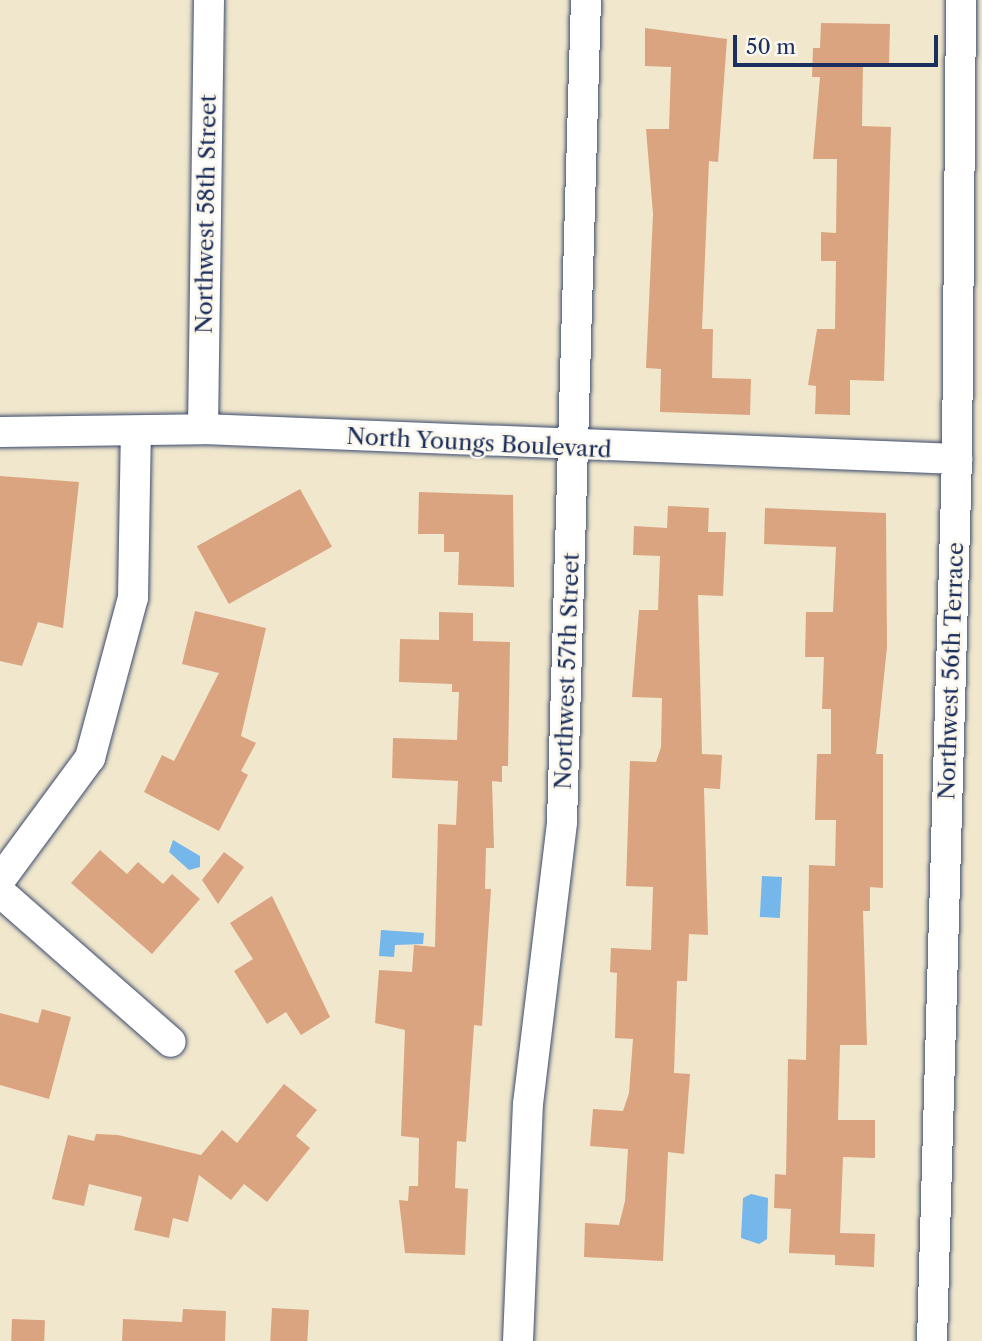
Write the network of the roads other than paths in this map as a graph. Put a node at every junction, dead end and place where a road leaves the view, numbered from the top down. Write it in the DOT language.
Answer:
graph roads {
  1 [pos="209,0"];
  2 [pos="586,0"];
  3 [pos="961,0"];
  4 [pos="203,429"];
  5 [pos="0,432"];
  6 [pos="136,433"];
  7 [pos="575,448"];
  8 [pos="957,458"];
  9 [pos="0,880"];
  10 [pos="0,892"];
  11 [pos="171,1042"];
  12 [pos="519,1341"];
  13 [pos="932,1341"];
  1 -- 4 [label="street, Northwest 58th Street"];
  2 -- 7 [label="street, Northwest 57th Street"];
  3 -- 8 [label="street, Northwest 56th Terrace"];
  4 -- 6 [label="street, North Youngs Boulevard"];
  4 -- 7 [label="street, North Youngs Boulevard"];
  5 -- 6 [label="street, North Youngs Boulevard"];
  6 -- 9 [label="street"];
  7 -- 8 [label="street, North Youngs Boulevard"];
  7 -- 12 [label="street, Northwest 57th Street"];
  8 -- 13 [label="street, Northwest 56th Terrace"];
  10 -- 11 [label="street"];
}
